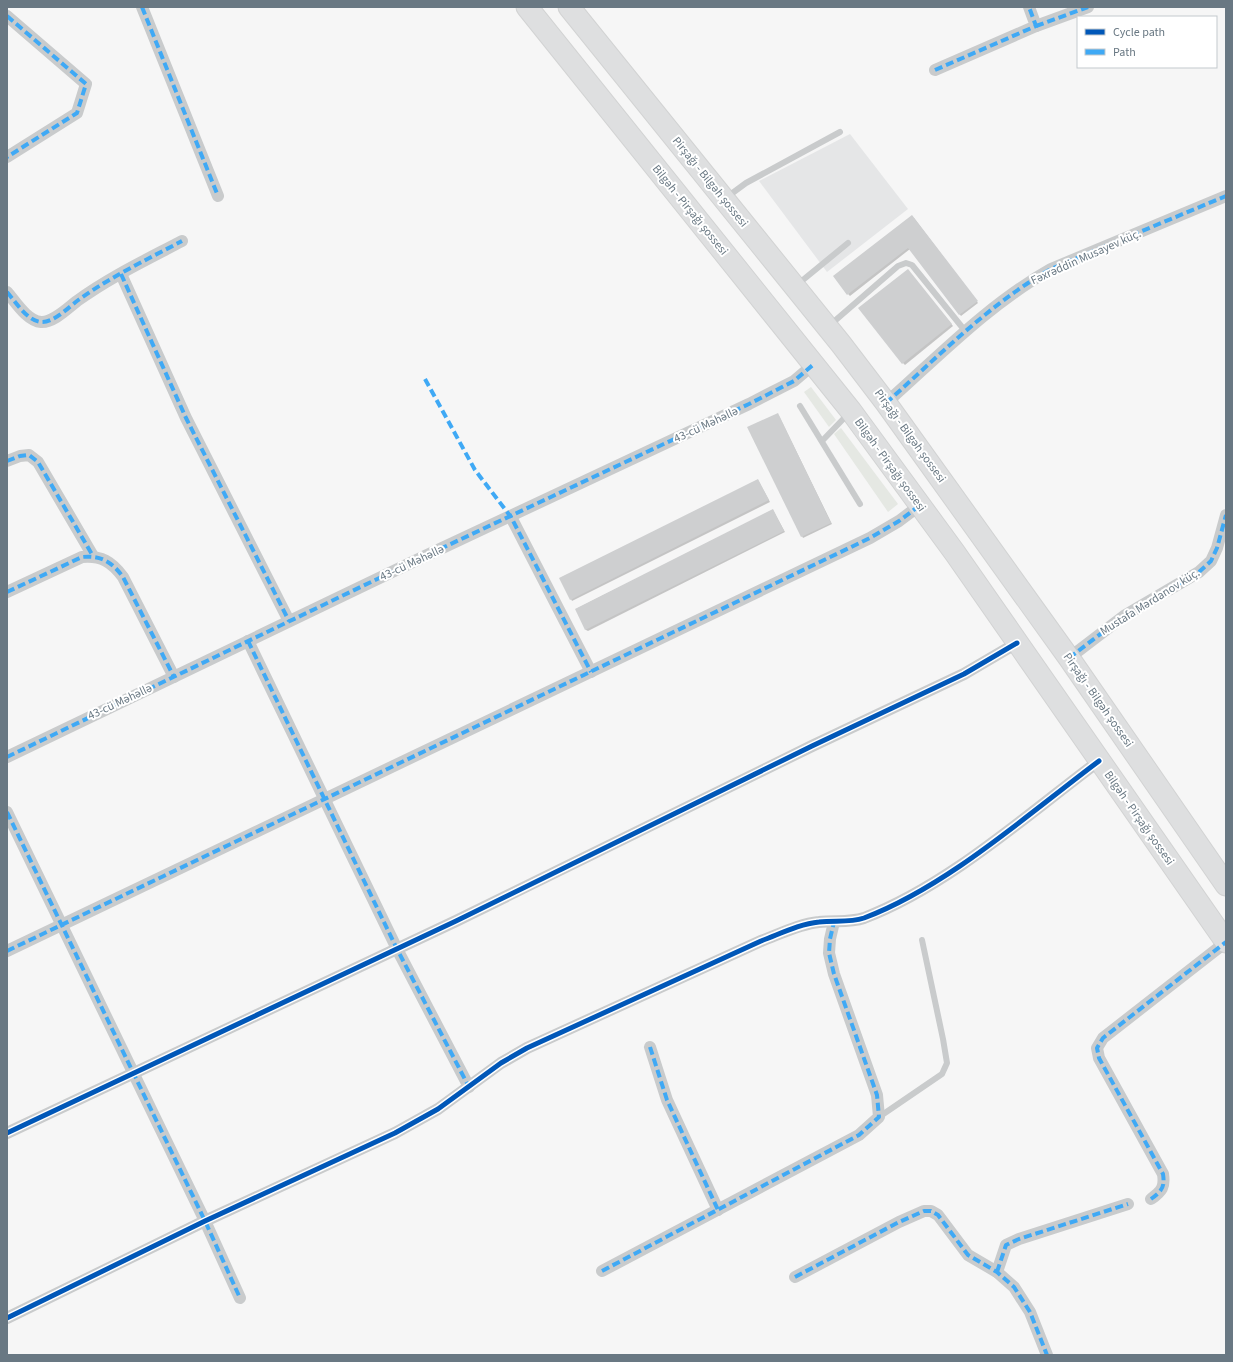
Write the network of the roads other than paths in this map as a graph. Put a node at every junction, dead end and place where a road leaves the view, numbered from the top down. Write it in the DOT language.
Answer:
graph roads {
  1 [pos="142,7"];
  2 [pos="527,7"];
  3 [pos="569,7"];
  4 [pos="1029,7"];
  5 [pos="1088,7"];
  6 [pos="7,16"];
  7 [pos="1036,26"];
  8 [pos="935,70"];
  9 [pos="840,132"];
  10 [pos="7,157"];
  11 [pos="218,196"];
  12 [pos="1226,196"];
  13 [pos="724,199"];
  14 [pos="182,242"];
  15 [pos="848,243"];
  16 [pos="121,274"];
  17 [pos="795,287"];
  18 [pos="7,292"];
  19 [pos="827,327"];
  20 [pos="966,332"];
  21 [pos="814,364"];
  22 [pos="886,403"];
  23 [pos="800,406"];
  24 [pos="851,411"];
  25 [pos="822,441"];
  26 [pos="7,461"];
  27 [pos="860,504"];
  28 [pos="919,506"];
  29 [pos="1226,515"];
  30 [pos="511,517"];
  31 [pos="93,556"];
  32 [pos="7,592"];
  33 [pos="289,621"];
  34 [pos="248,640"];
  35 [pos="1017,643"];
  36 [pos="1069,658"];
  37 [pos="591,672"];
  38 [pos="174,677"];
  39 [pos="7,757"];
  40 [pos="1099,761"];
  41 [pos="325,800"];
  42 [pos="7,812"];
  43 [pos="1226,885"];
  44 [pos="834,922"];
  45 [pos="62,924"];
  46 [pos="922,940"];
  47 [pos="1226,942"];
  48 [pos="397,949"];
  49 [pos="7,951"];
  50 [pos="650,1047"];
  51 [pos="134,1072"];
  52 [pos="469,1087"];
  53 [pos="879,1117"];
  54 [pos="7,1133"];
  55 [pos="1152,1199"];
  56 [pos="1128,1204"];
  57 [pos="718,1210"];
  58 [pos="205,1221"];
  59 [pos="602,1271"];
  60 [pos="997,1272"];
  61 [pos="795,1277"];
  62 [pos="240,1298"];
  63 [pos="7,1318"];
  64 [pos="1047,1355"];
  1 -- 11 [label="street"];
  2 -- 21 [label="highway, Bilgəh - Pirşağı şossesi"];
  3 -- 13 [label="highway, Pirşağı - Bilgəh şossesi"];
  4 -- 7 [label="street"];
  5 -- 7 [label="street"];
  6 -- 10 [label="street"];
  7 -- 8 [label="street"];
  9 -- 13 [label="lane"];
  12 -- 20 [label="street, Fəxrəddin Musayev küç."];
  13 -- 17 [label="highway, Pirşağı - Bilgəh şossesi"];
  14 -- 16 [label="street"];
  15 -- 17 [label="lane"];
  16 -- 18 [label="street"];
  16 -- 33 [label="street"];
  17 -- 19 [label="highway, Pirşağı - Bilgəh şossesi"];
  19 -- 20 [label="lane"];
  19 -- 22 [label="highway, Pirşağı - Bilgəh şossesi"];
  20 -- 22 [label="street, Fəxrəddin Musayev küç."];
  21 -- 24 [label="highway, Bilgəh - Pirşağı şossesi"];
  21 -- 30 [label="street, 43-cü Məhəllə"];
  22 -- 36 [label="highway, Pirşağı - Bilgəh şossesi"];
  23 -- 25 [label="lane"];
  24 -- 25 [label="lane"];
  24 -- 28 [label="highway, Bilgəh - Pirşağı şossesi"];
  25 -- 27 [label="lane"];
  26 -- 31 [label="street"];
  28 -- 35 [label="highway, Bilgəh - Pirşağı şossesi"];
  28 -- 37 [label="street"];
  29 -- 36 [label="street, Mustafa Mərdanov küç."];
  30 -- 33 [label="street, 43-cü Məhəllə"];
  30 -- 37 [label="street"];
  31 -- 32 [label="street"];
  31 -- 38 [label="street"];
  33 -- 34 [label="street, 43-cü Məhəllə"];
  34 -- 38 [label="street, 43-cü Məhəllə"];
  34 -- 41 [label="street"];
  35 -- 40 [label="highway, Bilgəh - Pirşağı şossesi"];
  35 -- 48 [label="street"];
  36 -- 43 [label="highway, Pirşağı - Bilgəh şossesi"];
  37 -- 41 [label="street"];
  38 -- 39 [label="street, 43-cü Məhəllə"];
  40 -- 44 [label="street"];
  40 -- 47 [label="highway, Bilgəh - Pirşağı şossesi"];
  41 -- 45 [label="street"];
  41 -- 48 [label="street"];
  42 -- 45 [label="street"];
  44 -- 52 [label="street"];
  44 -- 53 [label="street"];
  45 -- 49 [label="street"];
  45 -- 51 [label="street"];
  46 -- 53 [label="lane"];
  47 -- 55 [label="street"];
  48 -- 51 [label="street"];
  48 -- 52 [label="street"];
  50 -- 57 [label="street"];
  51 -- 54 [label="street"];
  51 -- 58 [label="street"];
  52 -- 58 [label="street"];
  53 -- 57 [label="street"];
  56 -- 60 [label="street"];
  57 -- 59 [label="street"];
  58 -- 62 [label="street"];
  58 -- 63 [label="street"];
  60 -- 61 [label="street"];
  60 -- 64 [label="street"];
}
